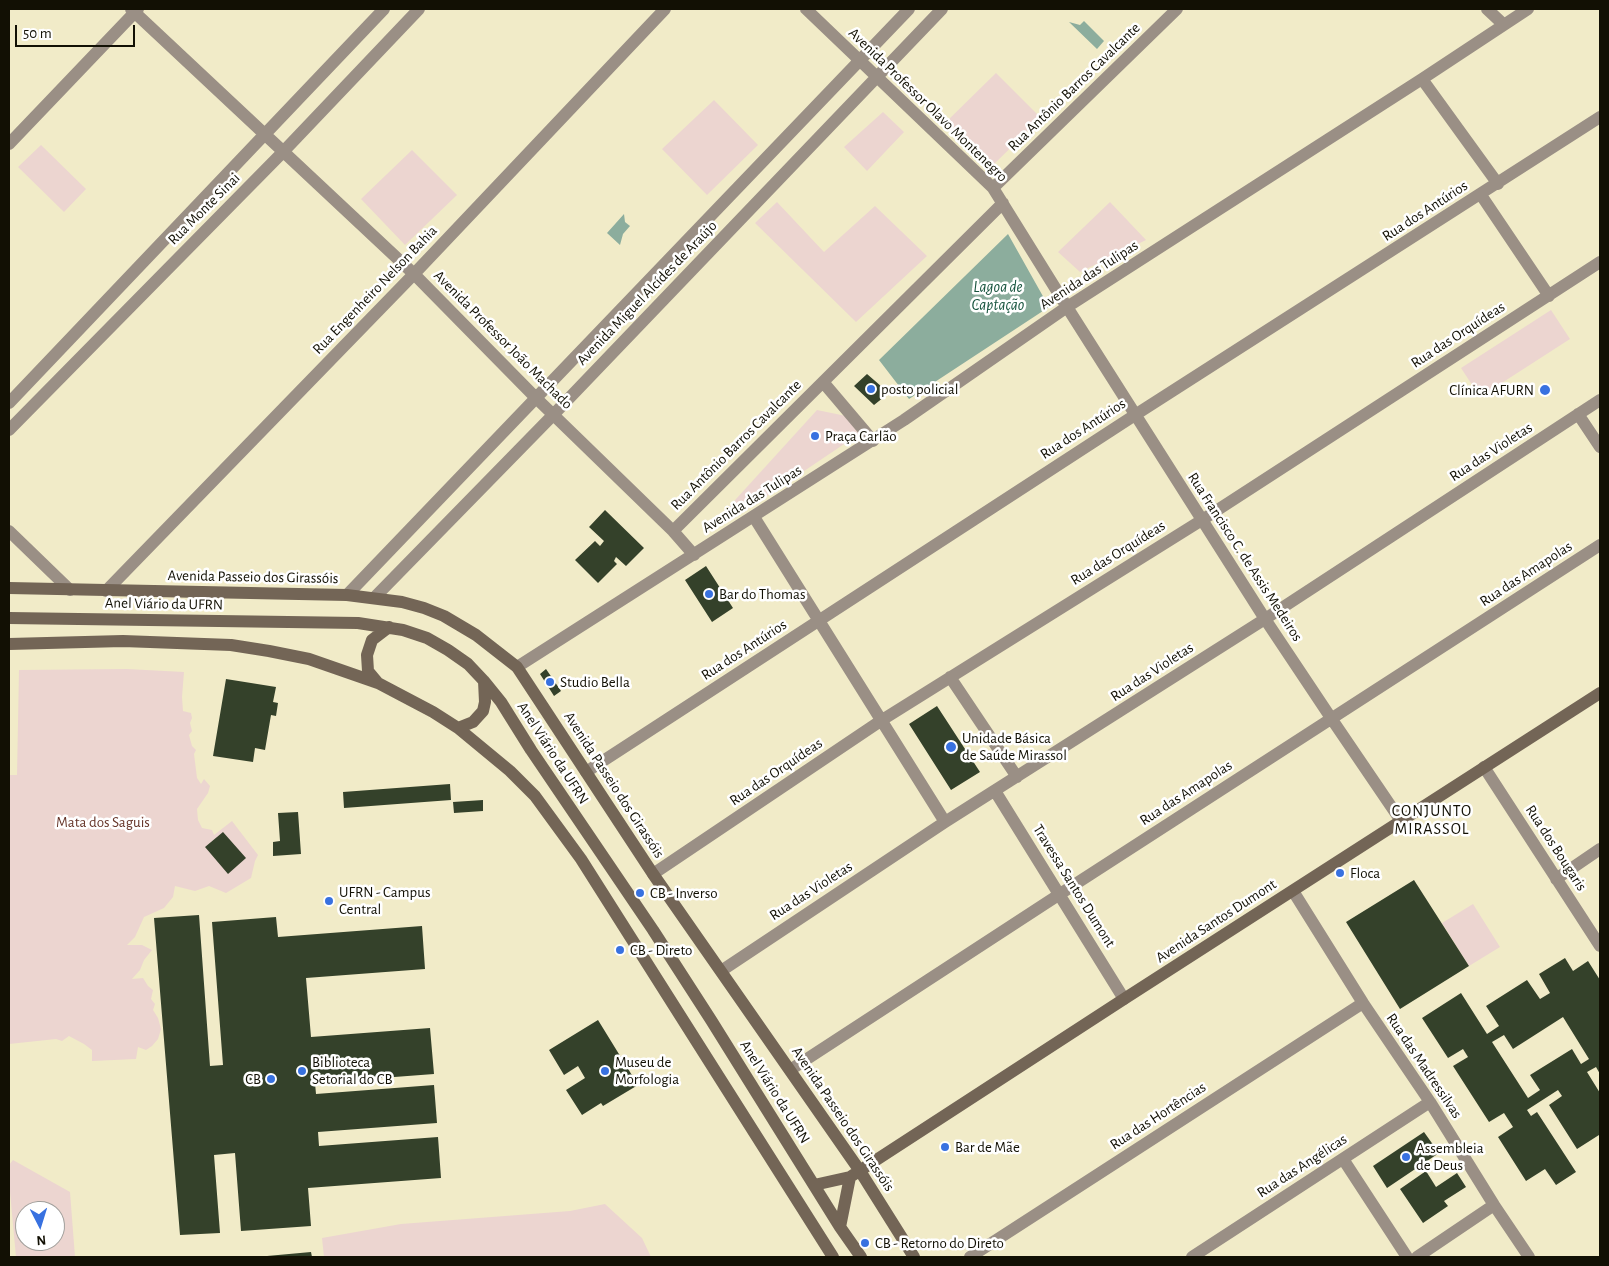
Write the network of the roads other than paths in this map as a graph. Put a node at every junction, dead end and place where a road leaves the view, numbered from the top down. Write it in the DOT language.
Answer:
graph roads {
  1 [pos="384,9"];
  2 [pos="419,9"];
  3 [pos="665,9"];
  4 [pos="806,9"];
  5 [pos="909,9"];
  6 [pos="942,9"];
  7 [pos="1177,9"];
  8 [pos="1487,9"];
  9 [pos="1528,9"];
  10 [pos="135,10"];
  11 [pos="1503,24"];
  12 [pos="860,60"];
  13 [pos="877,77"];
  14 [pos="1422,79"];
  15 [pos="1600,117"];
  16 [pos="263,134"];
  17 [pos="9,144"];
  18 [pos="282,152"];
  19 [pos="1498,184"];
  20 [pos="993,188"];
  21 [pos="1481,195"];
  22 [pos="1002,203"];
  23 [pos="1600,262"];
  24 [pos="414,274"];
  25 [pos="1549,296"];
  26 [pos="1066,308"];
  27 [pos="823,382"];
  28 [pos="536,398"];
  29 [pos="1600,400"];
  30 [pos="9,403"];
  31 [pos="554,414"];
  32 [pos="1578,414"];
  33 [pos="1135,415"];
  34 [pos="9,430"];
  35 [pos="873,441"];
  36 [pos="1600,447"];
  37 [pos="754,517"];
  38 [pos="1202,520"];
  39 [pos="9,531"];
  40 [pos="673,531"];
  41 [pos="1600,545"];
  42 [pos="694,554"];
  43 [pos="9,588"];
  44 [pos="70,590"];
  45 [pos="106,591"];
  46 [pos="348,595"];
  47 [pos="374,598"];
  48 [pos="9,618"];
  49 [pos="1265,619"];
  50 [pos="819,620"];
  51 [pos="389,628"];
  52 [pos="9,644"];
  53 [pos="517,667"];
  54 [pos="950,677"];
  55 [pos="484,681"];
  56 [pos="378,684"];
  57 [pos="1600,692"];
  58 [pos="1330,718"];
  59 [pos="882,720"];
  60 [pos="458,728"];
  61 [pos="1484,767"];
  62 [pos="586,772"];
  63 [pos="1017,778"];
  64 [pos="995,791"];
  65 [pos="1401,821"];
  66 [pos="946,822"];
  67 [pos="1600,849"];
  68 [pos="654,874"];
  69 [pos="1556,879"];
  70 [pos="1293,891"];
  71 [pos="1060,894"];
  72 [pos="1600,946"];
  73 [pos="720,970"];
  74 [pos="1124,999"];
  75 [pos="1363,1003"];
  76 [pos="790,1070"];
  77 [pos="1430,1102"];
  78 [pos="1343,1159"];
  79 [pos="855,1174"];
  80 [pos="814,1185"];
  81 [pos="1494,1205"];
  82 [pos="840,1227"];
  83 [pos="833,1257"];
  84 [pos="860,1257"];
  85 [pos="914,1257"];
  86 [pos="970,1257"];
  87 [pos="1192,1257"];
  88 [pos="1407,1257"];
  89 [pos="1417,1257"];
  90 [pos="1529,1257"];
  1 -- 16 [label="street, Rua Monte Sinai"];
  2 -- 18 [label="street, Rua Monte Sinai"];
  3 -- 24 [label="street, Rua Engenheiro Nelson Bahia"];
  4 -- 12 [label="street, Avenida Professor Olavo Montenegro"];
  5 -- 12 [label="street, Avenida Miguel Alcídes de Araújo"];
  6 -- 13 [label="street, Avenida Miguel Alcídes de Araújo"];
  7 -- 20 [label="street, Rua Antônio Barros Cavalcante"];
  8 -- 11 [label="street"];
  9 -- 11 [label="street, Avenida das Tulipas"];
  10 -- 16 [label="street, Avenida Professor João Machado"];
  10 -- 17 [label="street"];
  11 -- 14 [label="street, Avenida das Tulipas"];
  12 -- 13 [label="street, Avenida Professor Olavo Montenegro"];
  12 -- 28 [label="street, Avenida Miguel Alcídes de Araújo"];
  13 -- 20 [label="street, Avenida Professor Olavo Montenegro"];
  13 -- 31 [label="street, Avenida Miguel Alcídes de Araújo"];
  14 -- 19 [label="street"];
  14 -- 26 [label="street, Avenida das Tulipas"];
  15 -- 19 [label="street, Rua dos Antúrios"];
  16 -- 18 [label="street, Avenida Professor João Machado"];
  16 -- 30 [label="street, Rua Monte Sinai"];
  18 -- 24 [label="street, Avenida Professor João Machado"];
  18 -- 34 [label="street, Rua Monte Sinai"];
  19 -- 21 [label="street, Rua dos Antúrios"];
  20 -- 22 [label="street, Avenida Professor Olavo Montenegro"];
  21 -- 25 [label="street"];
  21 -- 33 [label="street, Rua dos Antúrios"];
  22 -- 26 [label="street, Avenida Professor Olavo Montenegro"];
  22 -- 27 [label="street, Rua Antônio Barros Cavalcante"];
  23 -- 25 [label="street, Rua das Orquídeas"];
  24 -- 28 [label="street, Avenida Professor João Machado"];
  24 -- 45 [label="street, Rua Engenheiro Nelson Bahia"];
  25 -- 38 [label="street, Rua das Orquídeas"];
  26 -- 33 [label="street, Rua Francisco C. de Assis Medeiros"];
  26 -- 35 [label="street, Avenida das Tulipas"];
  27 -- 35 [label="street, Rua Antônio Barros Cavalcante"];
  27 -- 40 [label="street, Rua Antônio Barros Cavalcante"];
  28 -- 31 [label="street, Avenida Professor João Machado"];
  28 -- 46 [label="street, Avenida Miguel Alcídes de Araújo"];
  29 -- 32 [label="street, Rua das Violetas"];
  31 -- 40 [label="street, Avenida Professor João Machado"];
  31 -- 47 [label="street, Avenida Miguel Alcídes de Araújo"];
  32 -- 36 [label="street"];
  32 -- 49 [label="street, Rua das Violetas"];
  33 -- 38 [label="street, Rua Francisco C. de Assis Medeiros"];
  33 -- 50 [label="street, Rua dos Antúrios"];
  35 -- 37 [label="street, Avenida das Tulipas"];
  37 -- 42 [label="street, Avenida das Tulipas"];
  37 -- 50 [label="street"];
  38 -- 49 [label="street, Rua Francisco C. de Assis Medeiros"];
  38 -- 54 [label="street, Rua das Orquídeas"];
  39 -- 44 [label="street"];
  40 -- 42 [label="street, Avenida Professor João Machado"];
  41 -- 58 [label="street, Rua das Amapolas"];
  42 -- 53 [label="street, Avenida das Tulipas"];
  43 -- 44 [label="main road, Avenida Passeio dos Girassóis"];
  44 -- 45 [label="main road, Avenida Passeio dos Girassóis"];
  45 -- 46 [label="main road, Avenida Passeio dos Girassóis"];
  46 -- 47 [label="main road, Avenida Passeio dos Girassóis"];
  47 -- 53 [label="main road, Avenida Passeio dos Girassóis"];
  48 -- 51 [label="main road, Anel Viário da UFRN"];
  49 -- 58 [label="street, Rua Francisco C. de Assis Medeiros"];
  49 -- 63 [label="street, Rua das Violetas"];
  50 -- 59 [label="street"];
  50 -- 62 [label="street, Rua dos Antúrios"];
  51 -- 55 [label="main road, Anel Viário da UFRN"];
  51 -- 56 [label="main road"];
  52 -- 56 [label="main road"];
  53 -- 62 [label="main road, Avenida Passeio dos Girassóis"];
  54 -- 59 [label="street, Rua das Orquídeas"];
  54 -- 63 [label="street"];
  55 -- 60 [label="main road"];
  55 -- 80 [label="main road, Anel Viário da UFRN"];
  56 -- 60 [label="main road"];
  57 -- 61 [label="main road, Avenida Santos Dumont"];
  58 -- 65 [label="street, Rua Francisco C. de Assis Medeiros"];
  58 -- 71 [label="street, Rua das Amapolas"];
  59 -- 66 [label="street"];
  59 -- 68 [label="street, Rua das Orquídeas"];
  60 -- 83 [label="main road"];
  61 -- 65 [label="main road, Avenida Santos Dumont"];
  61 -- 69 [label="street, Rua dos Bougaris"];
  62 -- 68 [label="main road, Avenida Passeio dos Girassóis"];
  63 -- 64 [label="street, Rua das Violetas"];
  64 -- 66 [label="street, Rua das Violetas"];
  64 -- 71 [label="street, Travessa Santos Dumont"];
  65 -- 70 [label="main road, Avenida Santos Dumont"];
  66 -- 73 [label="street, Rua das Violetas"];
  67 -- 69 [label="street"];
  68 -- 73 [label="main road, Avenida Passeio dos Girassóis"];
  69 -- 72 [label="street, Rua dos Bougaris"];
  70 -- 74 [label="main road, Avenida Santos Dumont"];
  70 -- 75 [label="street, Rua das Madressilvas"];
  71 -- 74 [label="street, Travessa Santos Dumont"];
  71 -- 76 [label="street, Rua das Amapolas"];
  73 -- 76 [label="main road, Avenida Passeio dos Girassóis"];
  74 -- 79 [label="main road, Avenida Santos Dumont"];
  75 -- 77 [label="street, Rua das Madressilvas"];
  75 -- 86 [label="street, Rua das Hortências"];
  76 -- 79 [label="main road, Avenida Passeio dos Girassóis"];
  77 -- 78 [label="street, Rua das Angélicas"];
  77 -- 81 [label="street, Rua das Madressilvas"];
  78 -- 87 [label="street, Rua das Angélicas"];
  78 -- 88 [label="street"];
  79 -- 80 [label="main road, Avenida Santos Dumont"];
  79 -- 82 [label="main road"];
  79 -- 85 [label="main road, Avenida Passeio dos Girassóis"];
  80 -- 82 [label="main road, Anel Viário da UFRN"];
  81 -- 89 [label="street"];
  81 -- 90 [label="street, Rua das Madressilvas"];
  82 -- 84 [label="main road, Anel Viário da UFRN"];
}
